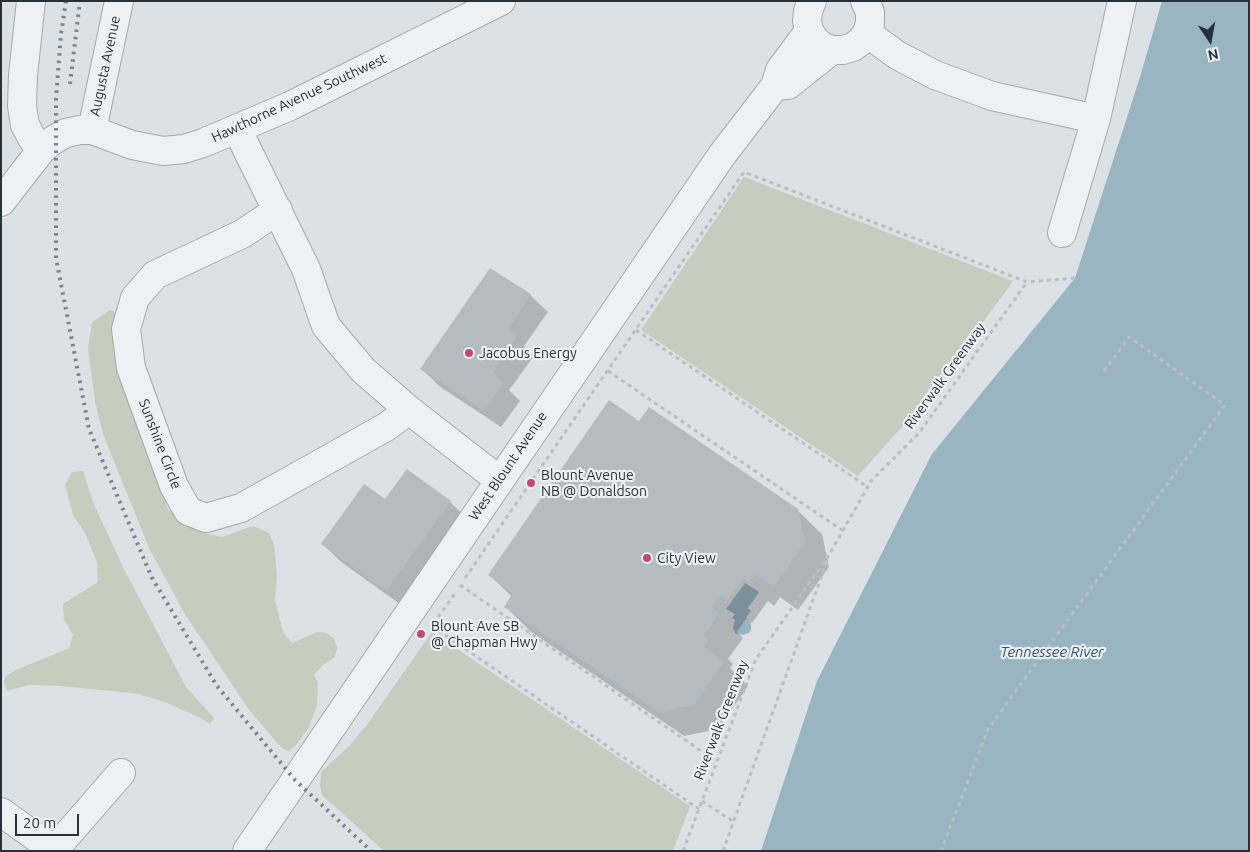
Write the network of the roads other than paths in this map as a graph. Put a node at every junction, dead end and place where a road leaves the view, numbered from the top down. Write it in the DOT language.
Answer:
graph roads {
  1 [pos="31,1"];
  2 [pos="119,1"];
  3 [pos="501,1"];
  4 [pos="812,1"];
  5 [pos="865,1"];
  6 [pos="1122,1"];
  7 [pos="809,31"];
  8 [pos="867,33"];
  9 [pos="832,50"];
  10 [pos="775,86"];
  11 [pos="1096,119"];
  12 [pos="237,129"];
  13 [pos="92,130"];
  14 [pos="43,148"];
  15 [pos="1,202"];
  16 [pos="278,210"];
  17 [pos="1062,233"];
  18 [pos="409,410"];
  19 [pos="499,480"];
  20 [pos="121,773"];
  21 [pos="1,812"];
  22 [pos="26,843"];
  23 [pos="246,851"];
  1 -- 14 [label="street"];
  2 -- 13 [label="street, Augusta Avenue"];
  3 -- 12 [label="street, Hawthorne Avenue Southwest"];
  4 -- 7 [label="street"];
  5 -- 8 [label="street"];
  6 -- 11 [label="street"];
  7 -- 9 [label="street"];
  7 -- 10 [label="street, West Blount Avenue"];
  8 -- 9 [label="street"];
  8 -- 11 [label="street"];
  9 -- 10 [label="street"];
  10 -- 19 [label="street, West Blount Avenue"];
  11 -- 17 [label="street"];
  12 -- 13 [label="street, Hawthorne Avenue Southwest"];
  12 -- 16 [label="street"];
  13 -- 14 [label="street, Hawthorne Avenue Southwest"];
  14 -- 15 [label="street, Hawthorne Avenue Southwest"];
  16 -- 18 [label="street"];
  16 -- 18 [label="street, Sunshine Circle"];
  18 -- 19 [label="street"];
  19 -- 23 [label="street, West Blount Avenue"];
  20 -- 22 [label="street"];
  21 -- 22 [label="street"];
}
